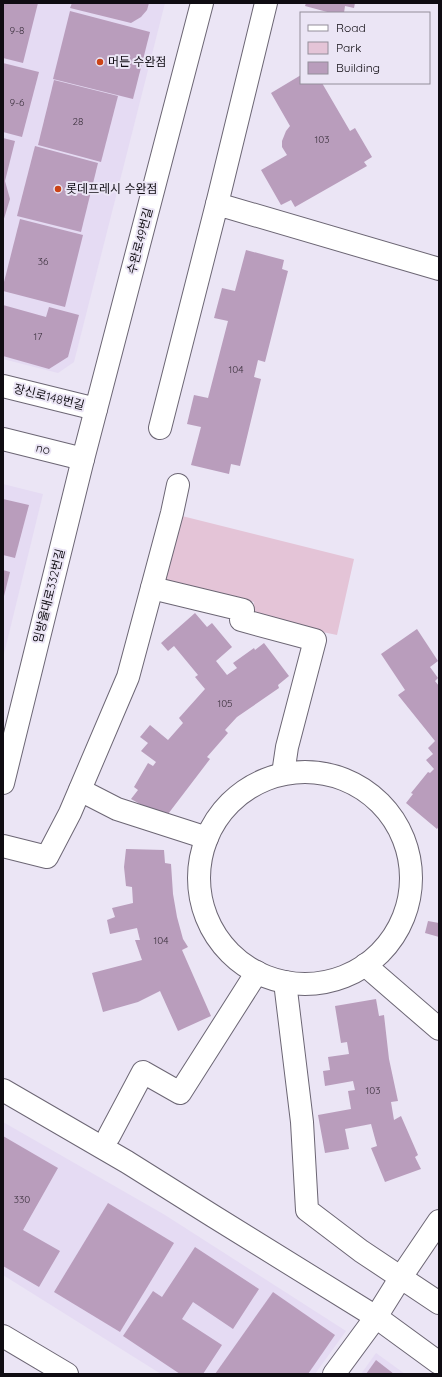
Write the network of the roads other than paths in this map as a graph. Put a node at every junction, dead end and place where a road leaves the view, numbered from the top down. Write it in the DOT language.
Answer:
graph roads {
  1 [pos="202,3"];
  2 [pos="266,3"];
  3 [pos="216,204"];
  4 [pos="439,269"];
  5 [pos="3,386"];
  6 [pos="96,409"];
  7 [pos="160,428"];
  8 [pos="3,439"];
  9 [pos="83,459"];
  10 [pos="178,485"];
  11 [pos="152,588"];
  12 [pos="283,774"];
  13 [pos="3,783"];
  14 [pos="80,790"];
  15 [pos="206,838"];
  16 [pos="3,846"];
  17 [pos="365,966"];
  18 [pos="257,972"];
  19 [pos="285,982"];
  20 [pos="439,1029"];
  21 [pos="3,1090"];
  22 [pos="109,1136"];
  23 [pos="439,1221"];
  24 [pos="401,1277"];
  25 [pos="439,1303"];
  26 [pos="376,1317"];
  27 [pos="3,1336"];
  28 [pos="439,1363"];
  29 [pos="67,1374"];
  30 [pos="334,1374"];
  1 -- 6 [label="street, 수완로49번길"];
  2 -- 3 [label="street"];
  3 -- 4 [label="street"];
  3 -- 7 [label="street"];
  5 -- 6 [label="street, 장신로148번길"];
  6 -- 9 [label="street, 임방울대로332번길"];
  8 -- 9 [label="street, no"];
  9 -- 13 [label="street, 임방울대로332번길"];
  10 -- 11 [label="street"];
  11 -- 12 [label="street"];
  11 -- 14 [label="street"];
  12 -- 15 [label="street"];
  12 -- 17 [label="street"];
  14 -- 15 [label="street"];
  14 -- 16 [label="street"];
  15 -- 18 [label="street"];
  17 -- 19 [label="street"];
  17 -- 20 [label="street"];
  18 -- 19 [label="street"];
  18 -- 22 [label="street"];
  19 -- 24 [label="street"];
  21 -- 26 [label="street"];
  23 -- 24 [label="street"];
  24 -- 25 [label="street"];
  24 -- 26 [label="street"];
  26 -- 28 [label="street"];
  26 -- 30 [label="street"];
  27 -- 29 [label="street"];
}
